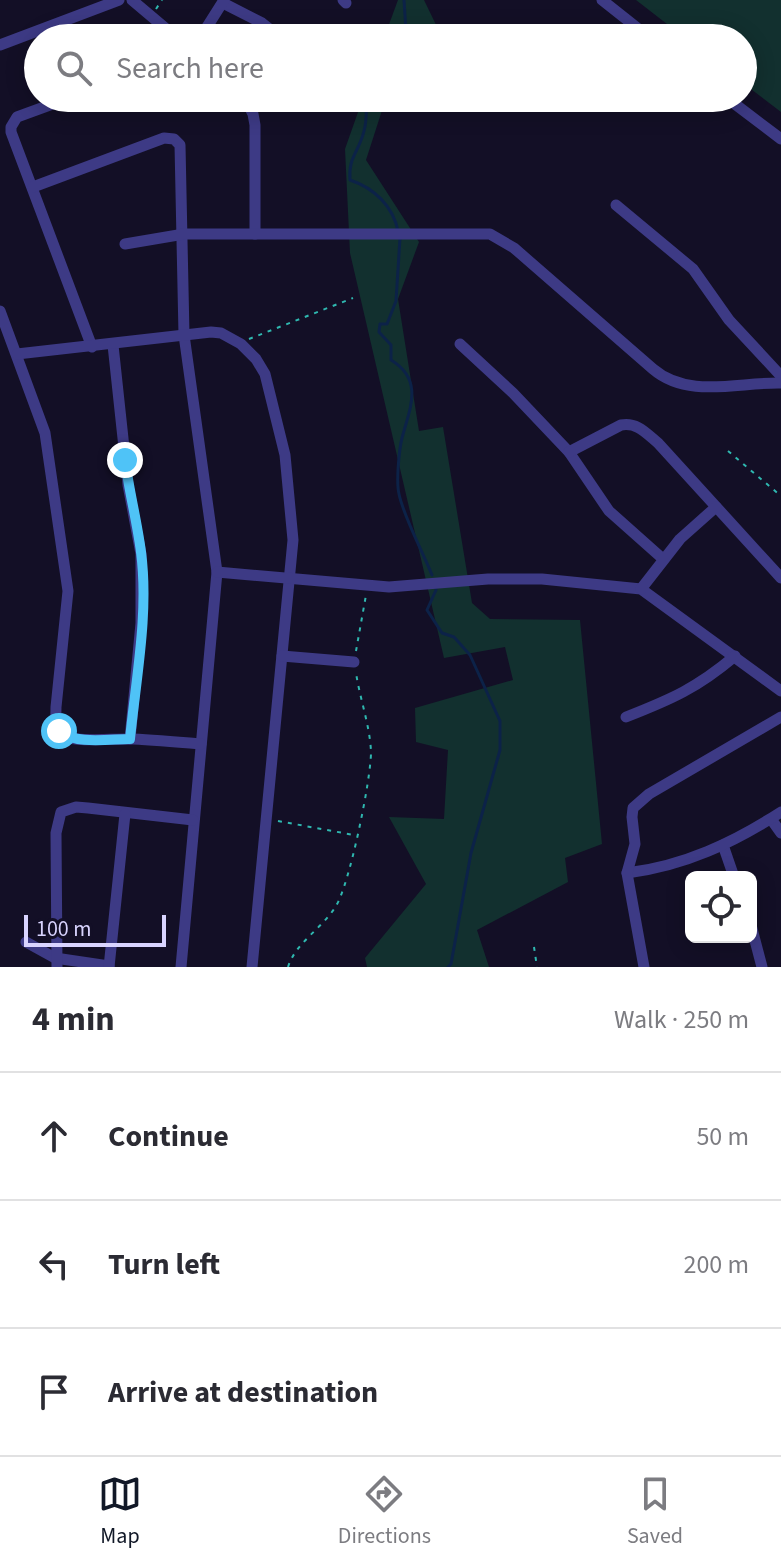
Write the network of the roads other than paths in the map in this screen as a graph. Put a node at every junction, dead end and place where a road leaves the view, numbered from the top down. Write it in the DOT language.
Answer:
graph roads {
  1 [pos="119,0"];
  2 [pos="132,0"];
  3 [pos="602,0"];
  4 [pos="224,1"];
  5 [pos="56,24"];
  6 [pos="160,24"];
  7 [pos="209,24"];
  8 [pos="263,24"];
  9 [pos="632,24"];
  10 [pos="24,36"];
  11 [pos="0,45"];
  12 [pos="31,112"];
  13 [pos="252,112"];
  14 [pos="745,112"];
  15 [pos="781,139"];
  16 [pos="33,187"];
  17 [pos="616,205"];
  18 [pos="184,234"];
  19 [pos="255,234"];
  20 [pos="125,244"];
  21 [pos="0,311"];
  22 [pos="184,335"];
  23 [pos="460,344"];
  24 [pos="113,345"];
  25 [pos="92,347"];
  26 [pos="17,354"];
  27 [pos="781,376"];
  28 [pos="781,383"];
  29 [pos="569,452"];
  30 [pos="716,507"];
  31 [pos="663,559"];
  32 [pos="217,572"];
  33 [pos="290,577"];
  34 [pos="781,578"];
  35 [pos="641,589"];
  36 [pos="282,656"];
  37 [pos="735,656"];
  38 [pos="354,662"];
  39 [pos="781,691"];
  40 [pos="626,717"];
  41 [pos="781,717"];
  42 [pos="130,739"];
  43 [pos="201,744"];
  44 [pos="125,814"];
  45 [pos="776,816"];
  46 [pos="193,820"];
  47 [pos="781,833"];
  48 [pos="723,845"];
  49 [pos="732,871"];
  50 [pos="627,873"];
  51 [pos="26,942"];
  52 [pos="756,943"];
  53 [pos="56,962"];
  54 [pos="109,966"];
  55 [pos="181,967"];
  56 [pos="252,967"];
  57 [pos="644,967"];
  58 [pos="762,967"];
  1 -- 5 [label="street"];
  2 -- 6 [label="street"];
  3 -- 9 [label="street"];
  4 -- 7 [label="street"];
  4 -- 8 [label="street"];
  10 -- 11 [label="street"];
  12 -- 16 [label="street"];
  13 -- 19 [label="street"];
  14 -- 15 [label="street"];
  16 -- 18 [label="street"];
  16 -- 25 [label="street"];
  17 -- 27 [label="street"];
  18 -- 19 [label="street"];
  18 -- 20 [label="street"];
  18 -- 22 [label="street"];
  19 -- 28 [label="street"];
  21 -- 26 [label="street"];
  22 -- 24 [label="street"];
  22 -- 32 [label="street"];
  22 -- 33 [label="street"];
  23 -- 29 [label="street"];
  24 -- 25 [label="street"];
  24 -- 42 [label="street"];
  25 -- 26 [label="street"];
  26 -- 42 [label="street"];
  29 -- 30 [label="street"];
  29 -- 31 [label="street"];
  30 -- 31 [label="street"];
  30 -- 34 [label="street"];
  31 -- 35 [label="street"];
  32 -- 33 [label="street"];
  32 -- 43 [label="street"];
  33 -- 35 [label="street"];
  33 -- 36 [label="street"];
  35 -- 37 [label="street"];
  36 -- 38 [label="street"];
  36 -- 56 [label="street"];
  37 -- 39 [label="street"];
  37 -- 40 [label="street"];
  41 -- 50 [label="street"];
  42 -- 43 [label="street"];
  43 -- 46 [label="street"];
  44 -- 46 [label="street"];
  44 -- 53 [label="street"];
  44 -- 54 [label="street"];
  45 -- 47 [label="street"];
  45 -- 48 [label="street"];
  46 -- 55 [label="street"];
  48 -- 49 [label="street"];
  48 -- 50 [label="street"];
  50 -- 57 [label="street"];
  51 -- 53 [label="street"];
  52 -- 58 [label="street"];
  53 -- 54 [label="street"];
}
